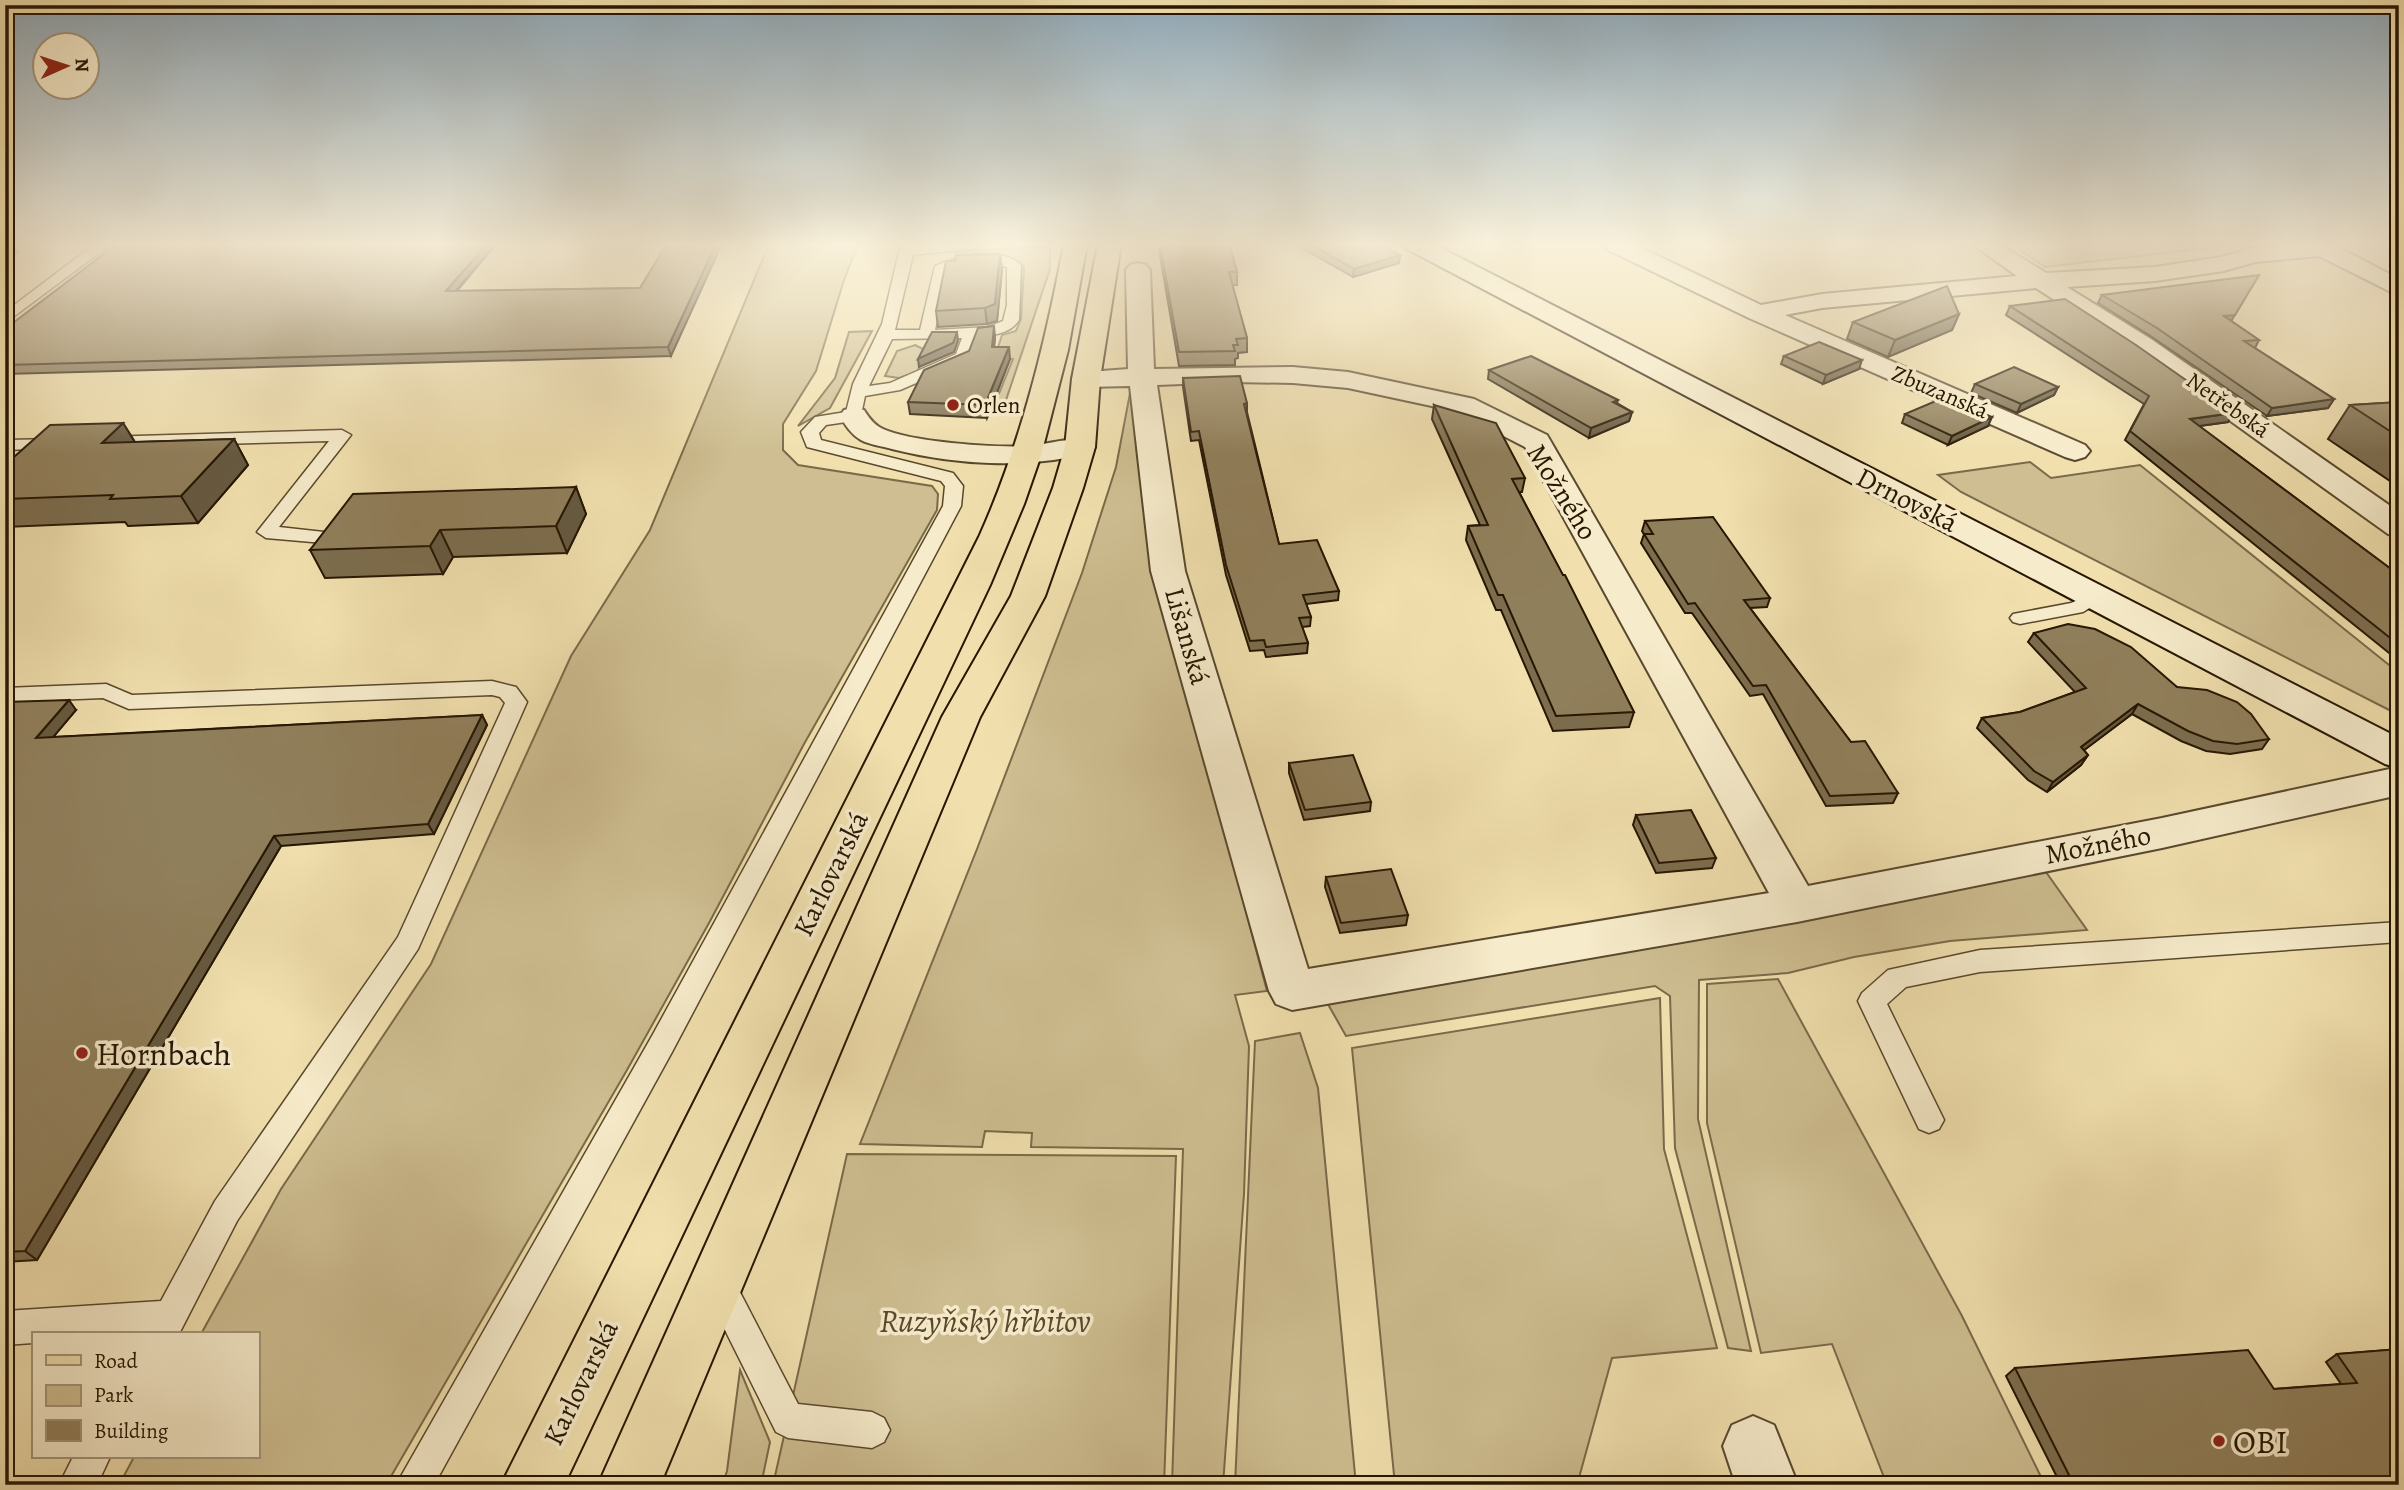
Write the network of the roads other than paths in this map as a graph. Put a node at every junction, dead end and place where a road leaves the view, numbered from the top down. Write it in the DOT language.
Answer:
graph roads {
  1 [pos="891,314"];
  2 [pos="931,314"];
  3 [pos="1013,314"];
  4 [pos="1062,314"];
  5 [pos="1098,314"];
  6 [pos="1140,314"];
  7 [pos="1549,314"];
  8 [pos="1759,314"];
  9 [pos="2091,314"];
  10 [pos="972,333"];
  11 [pos="886,334"];
  12 [pos="927,334"];
  13 [pos="1142,377"];
  14 [pos="1086,379"];
  15 [pos="857,404"];
  16 [pos="1029,443"];
  17 [pos="5,445"];
  18 [pos="1080,447"];
  19 [pos="2075,451"];
  20 [pos="2399,527"];
  21 [pos="335,538"];
  22 [pos="2096,598"];
  23 [pos="2020,618"];
  24 [pos="5,695"];
  25 [pos="2399,755"];
  26 [pos="2399,781"];
  27 [pos="1797,905"];
  28 [pos="2399,932"];
  29 [pos="1292,991"];
  30 [pos="1929,1120"];
  31 [pos="717,1282"];
  32 [pos="166,1326"];
  33 [pos="5,1328"];
  34 [pos="872,1430"];
  35 [pos="91,1458"];
  36 [pos="77,1485"];
  37 [pos="414,1485"];
  38 [pos="531,1485"];
  39 [pos="629,1485"];
  1 -- 11 [label="lane"];
  2 -- 12 [label="lane"];
  3 -- 10 [label="lane"];
  4 -- 16 [label="main road, Karlovarská"];
  5 -- 14 [label="main road, Karlovarská"];
  6 -- 13 [label="street, Lišanská"];
  7 -- 22 [label="street, Drnovská"];
  8 -- 19 [label="street, Zbuzanská"];
  9 -- 20 [label="street, Netřebská"];
  10 -- 12 [label="lane"];
  10 -- 15 [label="lane"];
  11 -- 12 [label="lane"];
  11 -- 15 [label="lane"];
  13 -- 14 [label="street, Možného"];
  13 -- 27 [label="street, Možného"];
  13 -- 29 [label="street, Lišanská"];
  14 -- 18 [label="main road, Karlovarská"];
  15 -- 16 [label="street"];
  15 -- 37 [label="lane"];
  16 -- 18 [label="street"];
  16 -- 38 [label="main road, Karlovarská"];
  17 -- 21 [label="lane"];
  18 -- 31 [label="main road, Karlovarská"];
  22 -- 23 [label="lane"];
  22 -- 25 [label="street, Drnovská"];
  24 -- 32 [label="lane"];
  26 -- 27 [label="street, Možného"];
  27 -- 29 [label="street, Možného"];
  28 -- 30 [label="lane"];
  31 -- 34 [label="lane"];
  31 -- 39 [label="main road, Karlovarská"];
  32 -- 33 [label="lane"];
  35 -- 36 [label="lane"];
}
